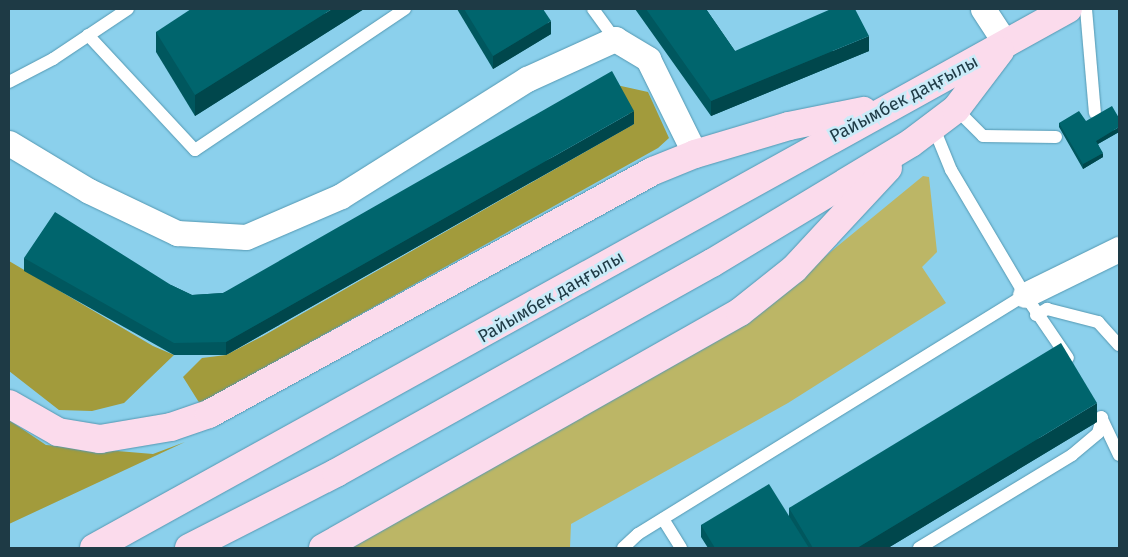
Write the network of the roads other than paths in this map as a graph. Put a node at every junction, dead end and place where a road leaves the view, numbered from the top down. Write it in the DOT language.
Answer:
graph roads {
  1 [pos="128,9"];
  2 [pos="405,9"];
  3 [pos="593,9"];
  4 [pos="982,9"];
  5 [pos="1068,9"];
  6 [pos="1086,9"];
  7 [pos="88,35"];
  8 [pos="615,39"];
  9 [pos="1006,44"];
  10 [pos="9,82"];
  11 [pos="889,106"];
  12 [pos="956,109"];
  13 [pos="1095,113"];
  14 [pos="933,126"];
  15 [pos="1056,137"];
  16 [pos="9,143"];
  17 [pos="911,143"];
  18 [pos="695,154"];
  19 [pos="1119,249"];
  20 [pos="1031,305"];
  21 [pos="1119,345"];
  22 [pos="1075,371"];
  23 [pos="1093,402"];
  24 [pos="9,404"];
  25 [pos="1102,418"];
  26 [pos="1119,456"];
  27 [pos="663,518"];
  28 [pos="94,548"];
  29 [pos="189,548"];
  30 [pos="324,548"];
  31 [pos="623,548"];
  32 [pos="681,548"];
  33 [pos="919,548"];
  1 -- 7 [label="lane"];
  2 -- 7 [label="lane"];
  3 -- 8 [label="lane"];
  4 -- 9 [label="street"];
  5 -- 9 [label="main road, Райымбек даңғылы"];
  6 -- 13 [label="lane"];
  7 -- 10 [label="lane"];
  8 -- 16 [label="street"];
  8 -- 18 [label="street"];
  9 -- 11 [label="main road, Райымбек даңғылы"];
  9 -- 12 [label="main road, Райымбек даңғылы"];
  11 -- 18 [label="main road"];
  11 -- 28 [label="main road, Райымбек даңғылы"];
  12 -- 14 [label="main road, Райымбек даңғылы"];
  12 -- 15 [label="lane"];
  14 -- 17 [label="main road, Райымбек даңғылы"];
  14 -- 20 [label="lane"];
  17 -- 29 [label="main road, Райымбек даңғылы"];
  17 -- 30 [label="main road"];
  18 -- 24 [label="main road"];
  19 -- 20 [label="street"];
  20 -- 21 [label="lane"];
  20 -- 22 [label="lane"];
  20 -- 27 [label="lane"];
  23 -- 25 [label="lane"];
  25 -- 26 [label="lane"];
  25 -- 33 [label="lane"];
  27 -- 31 [label="lane"];
  27 -- 32 [label="lane"];
}
